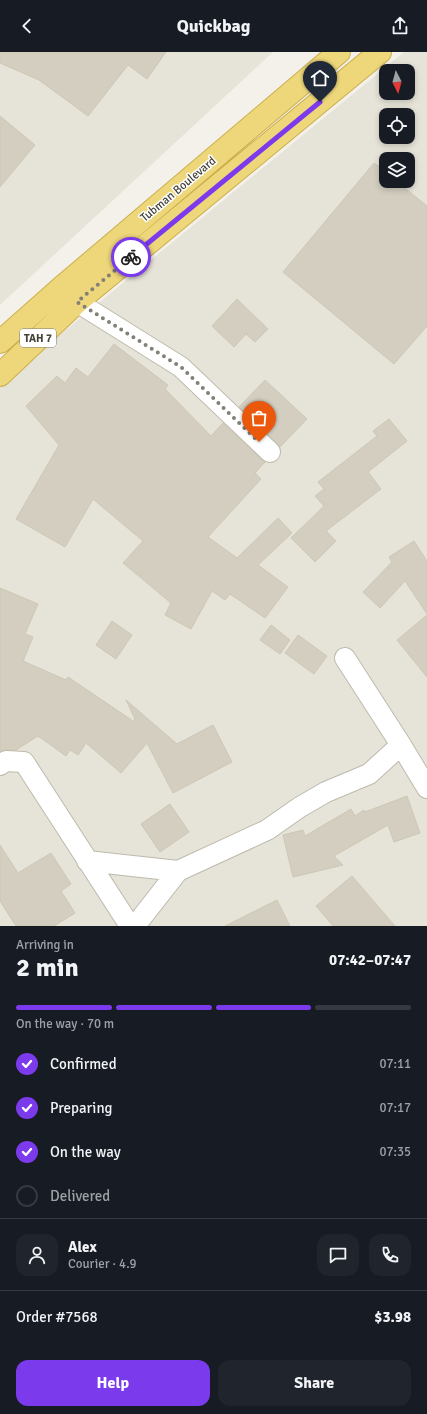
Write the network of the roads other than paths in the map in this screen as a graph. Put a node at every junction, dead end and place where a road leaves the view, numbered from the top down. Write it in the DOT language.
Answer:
graph roads {
  1 [pos="338,52"];
  2 [pos="380,52"];
  3 [pos="77,302"];
  4 [pos="0,342"];
  5 [pos="0,376"];
  6 [pos="270,452"];
  7 [pos="345,658"];
  8 [pos="401,745"];
  9 [pos="0,765"];
  10 [pos="427,788"];
  11 [pos="87,861"];
  12 [pos="178,871"];
  13 [pos="130,926"];
  14 [pos="135,926"];
  1 -- 4 [label="highway, Tubman Boulevard / TAH 7"];
  2 -- 3 [label="highway, Tubman Boulevard / TAH 7"];
  3 -- 5 [label="highway, Tubman Boulevard / TAH 7"];
  3 -- 6 [label="street"];
  7 -- 8 [label="street"];
  8 -- 10 [label="street"];
  8 -- 12 [label="street"];
  9 -- 11 [label="street"];
  11 -- 12 [label="street"];
  11 -- 13 [label="street"];
  12 -- 14 [label="street"];
}
